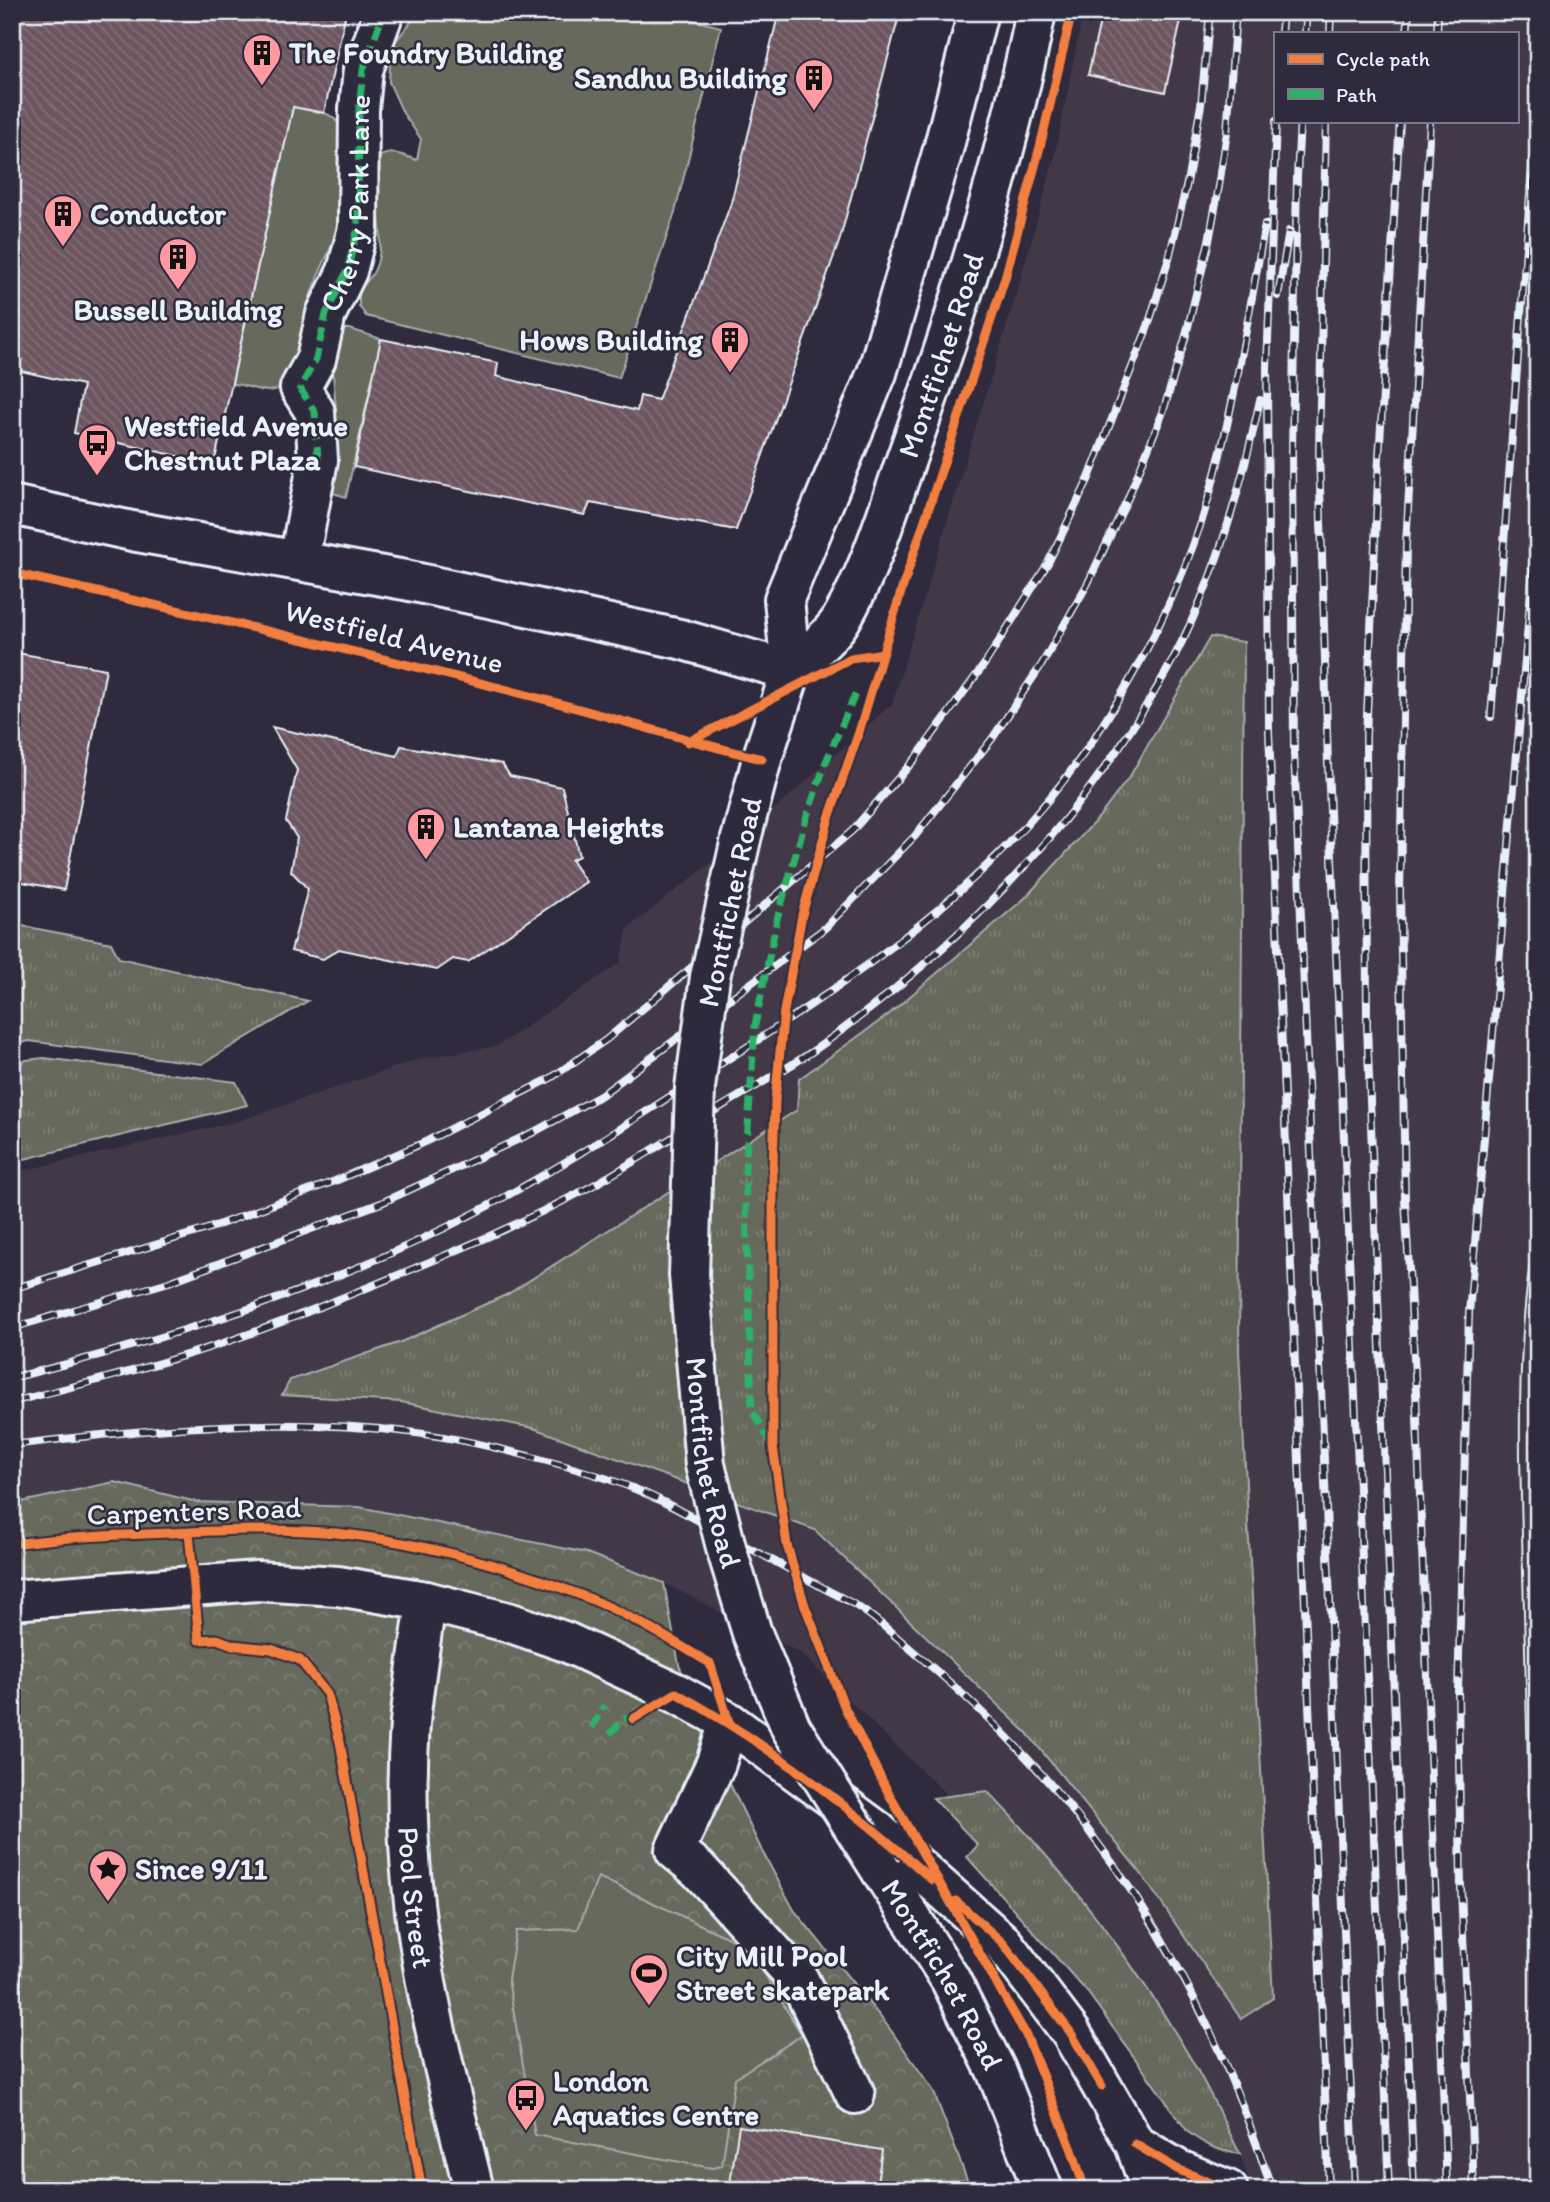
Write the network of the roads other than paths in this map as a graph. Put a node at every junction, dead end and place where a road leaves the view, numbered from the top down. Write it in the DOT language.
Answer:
graph roads {
  1 [pos="384,12"];
  2 [pos="978,12"];
  3 [pos="1036,12"];
  4 [pos="12,505"];
  5 [pos="299,559"];
  6 [pos="791,671"];
  7 [pos="12,1600"];
  8 [pos="426,1601"];
  9 [pos="729,1722"];
  10 [pos="855,2094"];
  11 [pos="1135,2144"];
  12 [pos="474,2190"];
  13 [pos="1043,2190"];
  14 [pos="1152,2190"];
  15 [pos="1228,2190"];
  1 -- 5 [label="street, Cherry Park Lane"];
  2 -- 6 [label="street, Montfichet Road"];
  3 -- 6 [label="street, Montfichet Road"];
  4 -- 5 [label="street, Westfield Avenue"];
  5 -- 6 [label="street, Westfield Avenue"];
  6 -- 13 [label="street, Montfichet Road, bridge"];
  7 -- 8 [label="street"];
  8 -- 9 [label="street"];
  8 -- 12 [label="street, Pool Street"];
  9 -- 10 [label="street"];
  9 -- 11 [label="street"];
  11 -- 14 [label="street"];
  11 -- 15 [label="street"];
}
